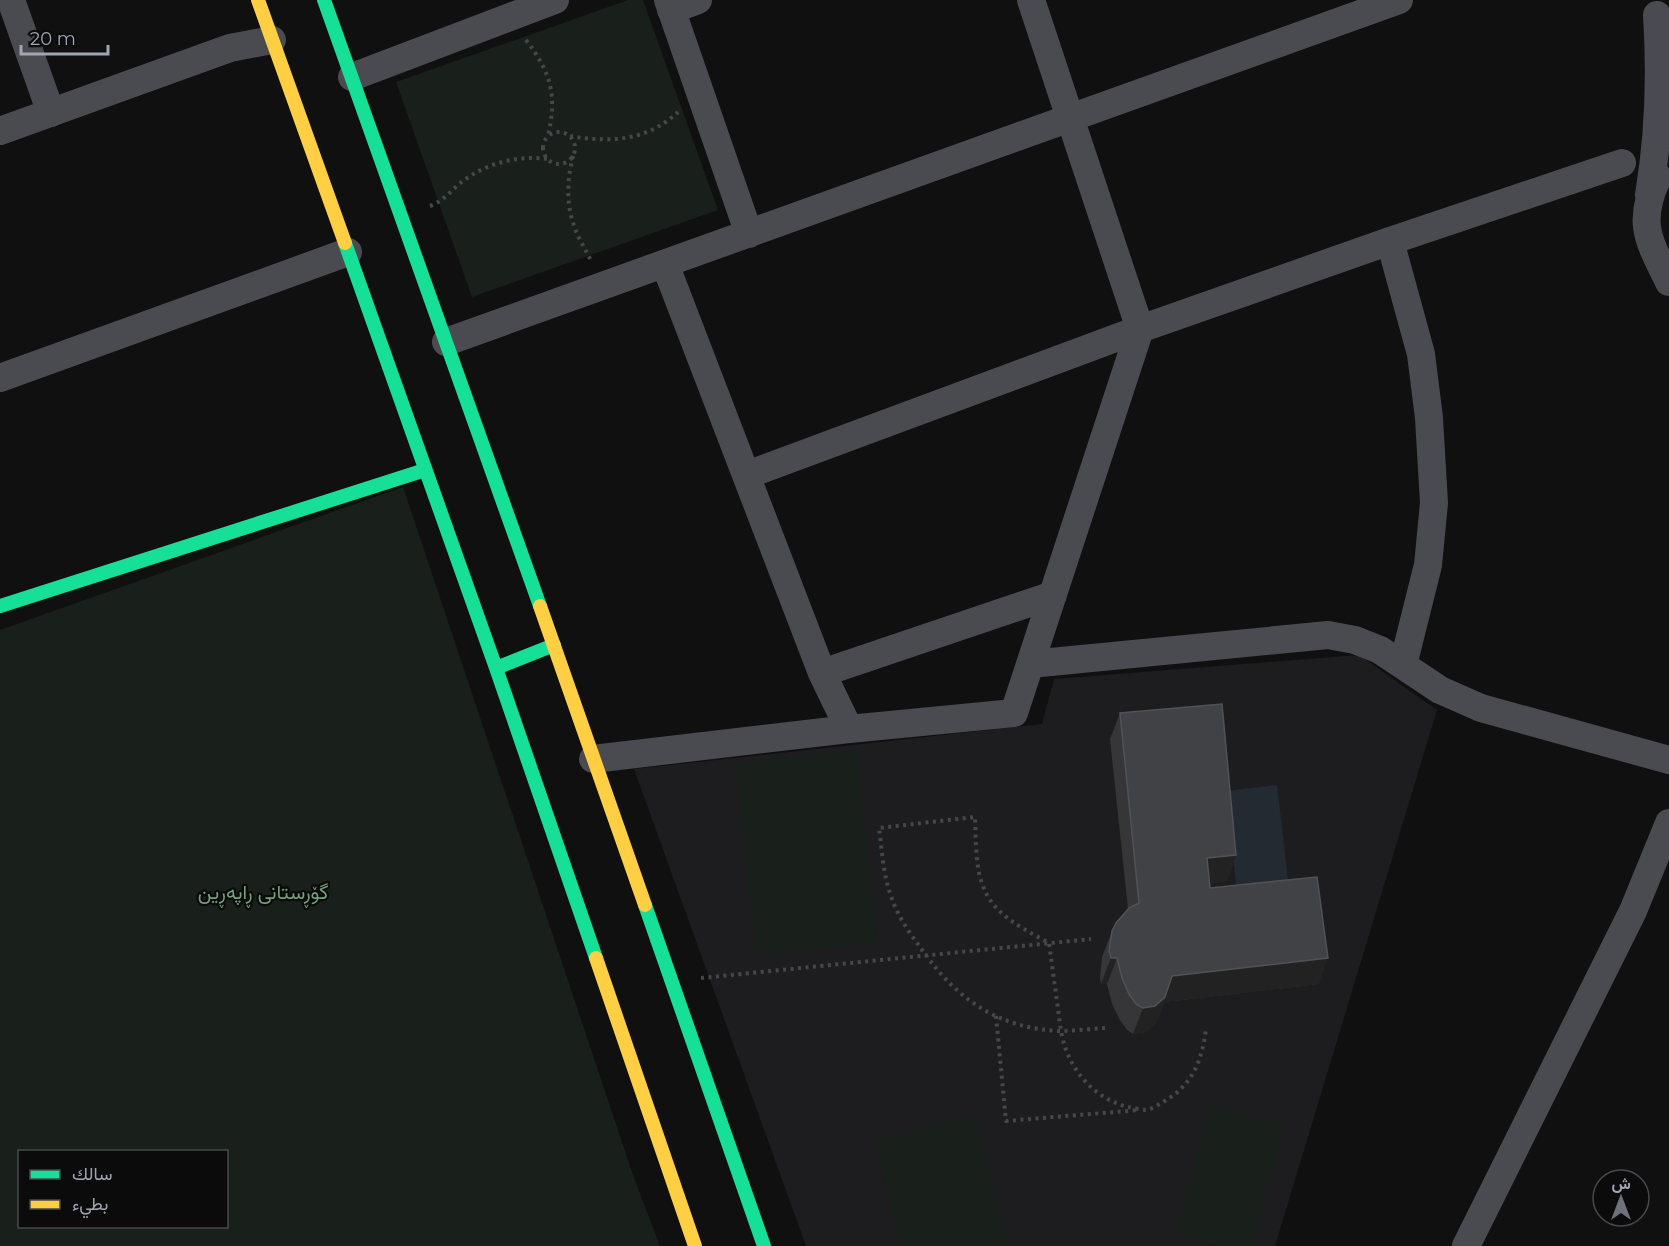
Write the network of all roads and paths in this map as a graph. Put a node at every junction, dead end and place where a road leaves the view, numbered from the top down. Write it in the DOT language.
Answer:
graph roads {
  1 [pos="11,0"];
  2 [pos="258,0"];
  3 [pos="324,0"];
  4 [pos="555,0"];
  5 [pos="698,0"];
  6 [pos="1031,0"];
  7 [pos="1399,0"];
  8 [pos="670,5"];
  9 [pos="1658,14"];
  10 [pos="515,15"];
  11 [pos="272,40"];
  12 [pos="351,77"];
  13 [pos="703,100"];
  14 [pos="51,113"];
  15 [pos="1070,118"];
  16 [pos="0,131"];
  17 [pos="548,136"];
  18 [pos="570,136"];
  19 [pos="573,156"];
  20 [pos="547,159"];
  21 [pos="1622,163"];
  22 [pos="1669,163"];
  23 [pos="1649,195"];
  24 [pos="401,216"];
  25 [pos="749,234"];
  26 [pos="1390,241"];
  27 [pos="348,252"];
  28 [pos="665,264"];
  29 [pos="1667,275"];
  30 [pos="601,287"];
  31 [pos="1140,329"];
  32 [pos="446,342"];
  33 [pos="0,378"];
  34 [pos="425,470"];
  35 [pos="747,475"];
  36 [pos="1053,595"];
  37 [pos="0,606"];
  38 [pos="554,645"];
  39 [pos="1030,664"];
  40 [pos="1403,665"];
  41 [pos="496,669"];
  42 [pos="822,673"];
  43 [pos="849,729"];
  44 [pos="593,759"];
  45 [pos="1669,760"];
  46 [pos="1669,823"];
  47 [pos="1091,939"];
  48 [pos="1049,943"];
  49 [pos="926,955"];
  50 [pos="670,981"];
  51 [pos="996,1016"];
  52 [pos="1105,1028"];
  53 [pos="1206,1029"];
  54 [pos="1061,1031"];
  55 [pos="1146,1110"];
  56 [pos="695,1246"];
  57 [pos="764,1246"];
  58 [pos="1466,1246"];
  1 -- 14 [label="street"];
  2 -- 11 [label="street"];
  3 -- 12 [label="street"];
  4 -- 10 [label="street"];
  5 -- 8 [label="street"];
  6 -- 15 [label="street"];
  7 -- 15 [label="street"];
  8 -- 13 [label="street"];
  9 -- 23 [label="street"];
  10 -- 12 [label="street"];
  10 -- 17 [label="path"];
  11 -- 14 [label="street"];
  11 -- 27 [label="street"];
  12 -- 24 [label="street"];
  13 -- 18 [label="path"];
  13 -- 25 [label="street"];
  14 -- 16 [label="street"];
  15 -- 25 [label="street"];
  15 -- 31 [label="street"];
  17 -- 18 [label="path"];
  17 -- 20 [label="path"];
  18 -- 19 [label="path"];
  19 -- 20 [label="path"];
  19 -- 30 [label="path"];
  20 -- 24 [label="path"];
  21 -- 26 [label="street"];
  22 -- 23 [label="street"];
  23 -- 29 [label="street"];
  24 -- 32 [label="street"];
  25 -- 28 [label="street"];
  26 -- 31 [label="street"];
  26 -- 40 [label="street"];
  27 -- 33 [label="street"];
  27 -- 34 [label="street"];
  28 -- 30 [label="street"];
  28 -- 35 [label="street"];
  30 -- 32 [label="street"];
  31 -- 35 [label="street"];
  31 -- 36 [label="street"];
  32 -- 38 [label="street"];
  34 -- 37 [label="street"];
  34 -- 41 [label="street"];
  35 -- 42 [label="street"];
  36 -- 39 [label="street"];
  36 -- 42 [label="street"];
  38 -- 41 [label="street"];
  38 -- 44 [label="street"];
  39 -- 40 [label="street"];
  39 -- 43 [label="street"];
  40 -- 45 [label="street"];
  41 -- 56 [label="street"];
  42 -- 43 [label="street"];
  43 -- 44 [label="street"];
  44 -- 50 [label="street"];
  46 -- 58 [label="street"];
  47 -- 48 [label="path"];
  48 -- 49 [label="path"];
  48 -- 49 [label="path"];
  48 -- 54 [label="path"];
  49 -- 50 [label="path"];
  49 -- 51 [label="path"];
  50 -- 57 [label="street"];
  51 -- 54 [label="path"];
  51 -- 55 [label="path"];
  52 -- 54 [label="path"];
  53 -- 55 [label="path"];
  54 -- 55 [label="path"];
}
